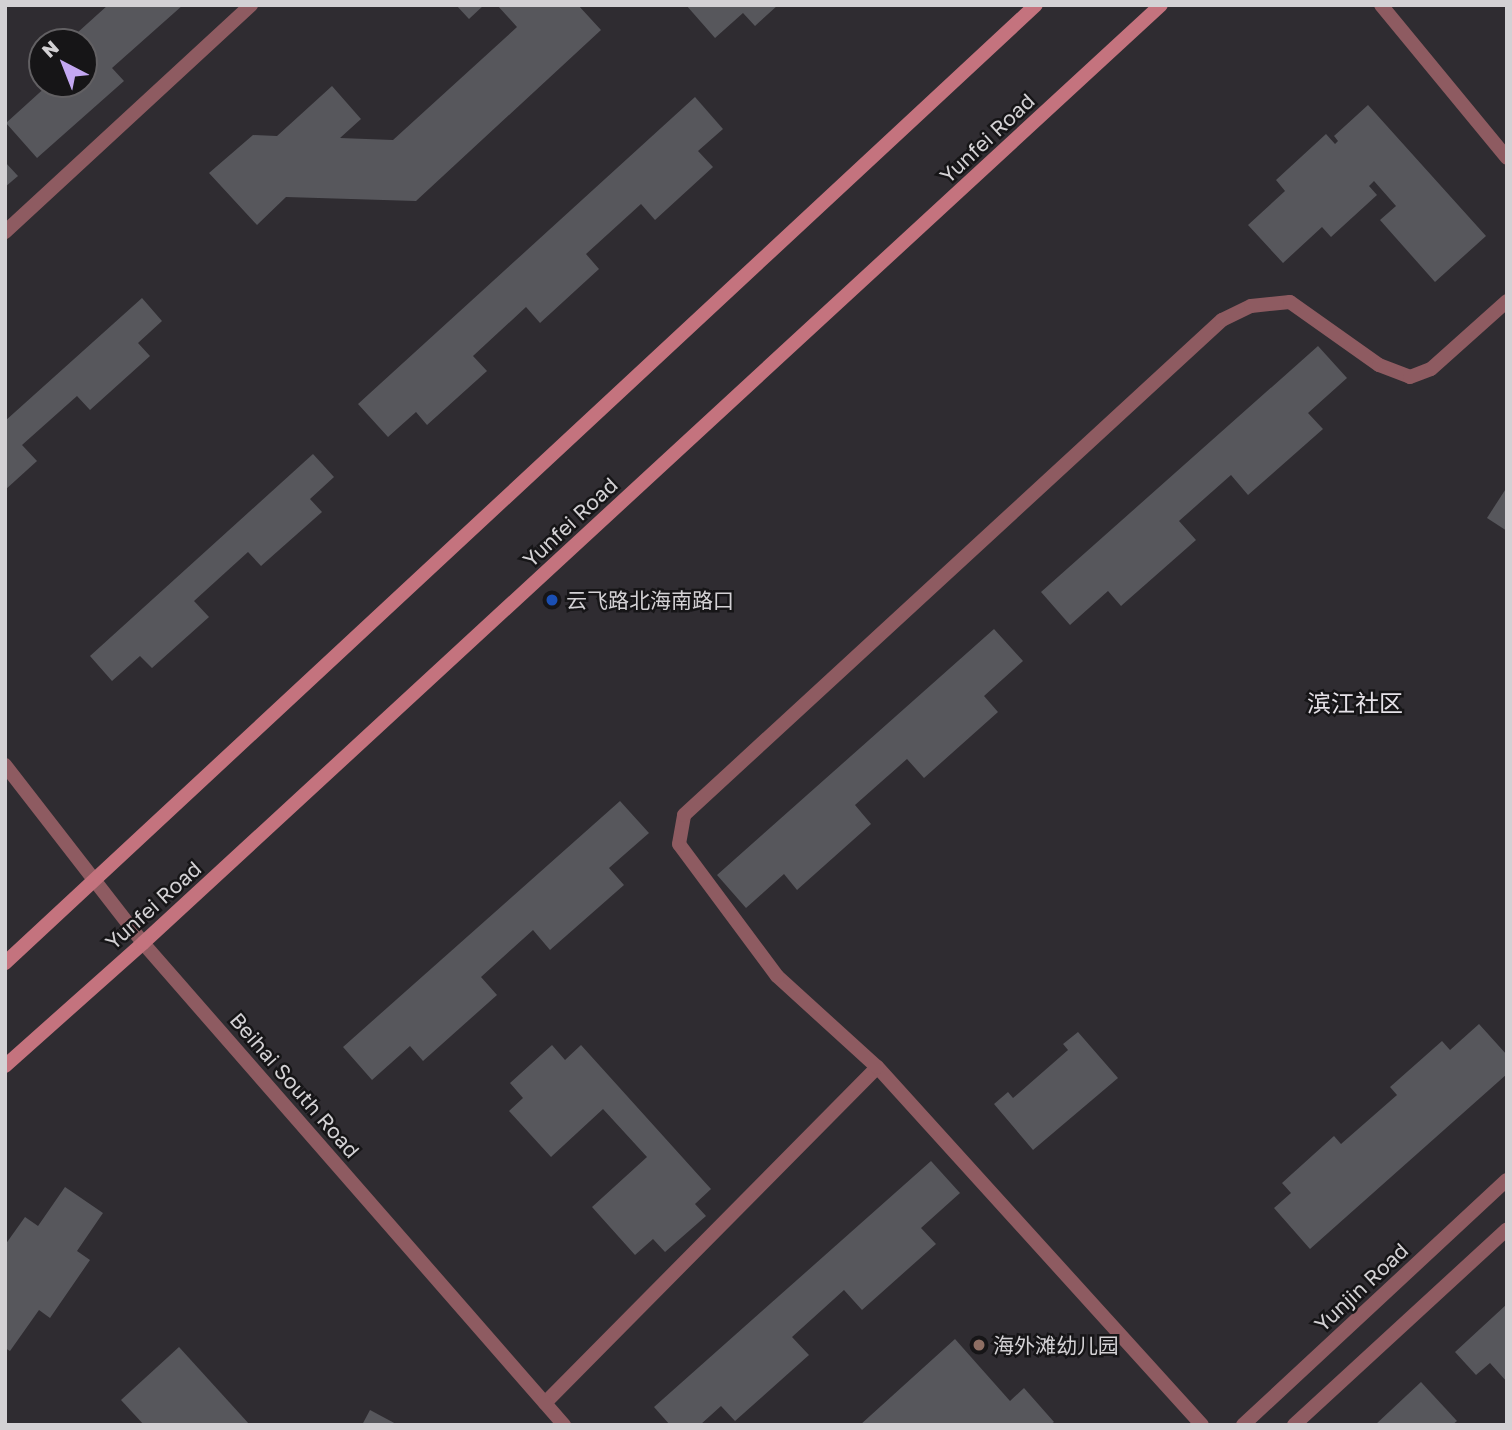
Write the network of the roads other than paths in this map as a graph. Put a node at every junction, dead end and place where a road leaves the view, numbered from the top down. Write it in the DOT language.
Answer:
graph roads {
  1 [pos="251,5"];
  2 [pos="1036,5"];
  3 [pos="1161,5"];
  4 [pos="1381,5"];
  5 [pos="1507,158"];
  6 [pos="5,232"];
  7 [pos="1507,301"];
  8 [pos="5,765"];
  9 [pos="95,881"];
  10 [pos="143,943"];
  11 [pos="5,963"];
  12 [pos="5,1066"];
  13 [pos="877,1067"];
  14 [pos="1507,1180"];
  15 [pos="1507,1229"];
  16 [pos="545,1403"];
  17 [pos="564,1425"];
  18 [pos="1202,1425"];
  19 [pos="1243,1425"];
  20 [pos="1294,1425"];
  1 -- 6 [label="street"];
  2 -- 9 [label="main road"];
  3 -- 10 [label="main road, Yunfei Road"];
  4 -- 5 [label="street"];
  7 -- 13 [label="street"];
  8 -- 9 [label="street, Beihai South Road"];
  9 -- 10 [label="street, Beihai South Road"];
  9 -- 11 [label="main road"];
  10 -- 12 [label="main road, Yunfei Road"];
  10 -- 16 [label="street, Beihai South Road"];
  13 -- 16 [label="street"];
  13 -- 18 [label="street"];
  14 -- 19 [label="street, Yunjin Road"];
  15 -- 20 [label="street"];
  16 -- 17 [label="street, Beihai South Road"];
}
